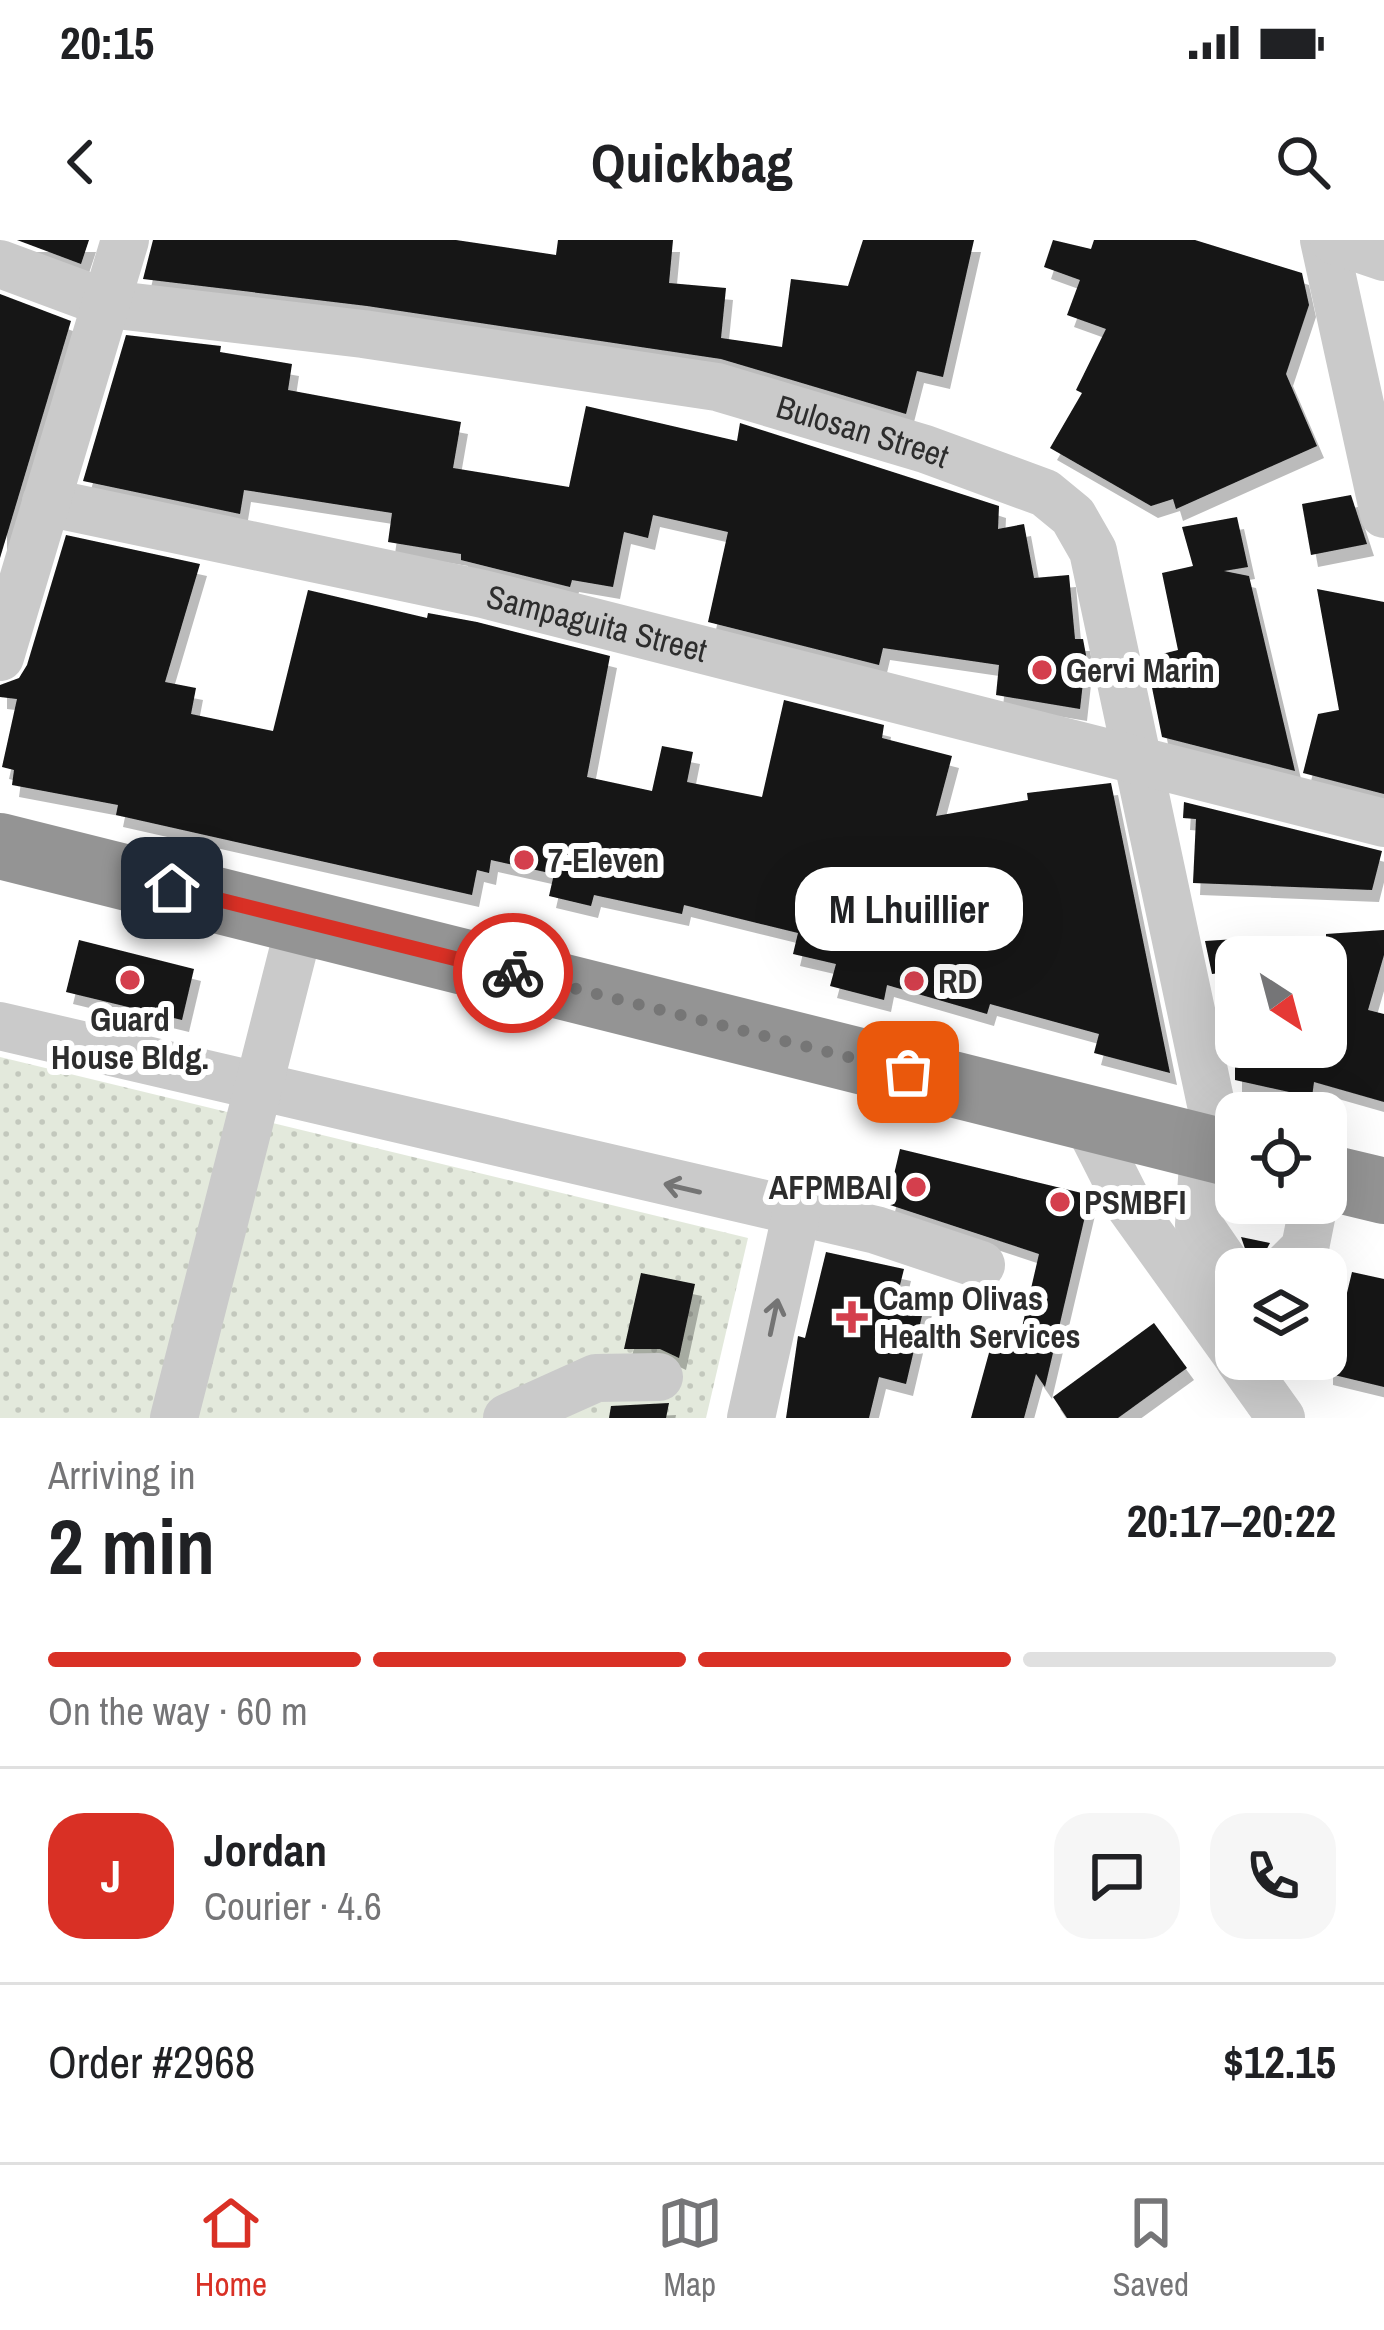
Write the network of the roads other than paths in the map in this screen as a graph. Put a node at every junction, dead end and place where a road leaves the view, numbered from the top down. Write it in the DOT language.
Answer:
graph roads {
  1 [pos="125,240"];
  2 [pos="1324,240"];
  3 [pos="1334,240"];
  4 [pos="1384,256"];
  5 [pos="0,264"];
  6 [pos="108,304"];
  7 [pos="46,502"];
  8 [pos="1384,514"];
  9 [pos="0,657"];
  10 [pos="1142,760"];
  11 [pos="1384,823"];
  12 [pos="0,846"];
  13 [pos="301,920"];
  14 [pos="0,1026"];
  15 [pos="257,1087"];
  16 [pos="1084,1116"];
  17 [pos="1215,1126"];
  18 [pos="1215,1150"];
  19 [pos="1215,1168"];
  20 [pos="1347,1182"];
  21 [pos="1384,1191"];
  22 [pos="796,1215"];
  23 [pos="1215,1249"];
  24 [pos="981,1265"];
  25 [pos="1215,1325"];
  26 [pos="659,1377"];
  27 [pos="1255,1380"];
  28 [pos="174,1418"];
  29 [pos="507,1418"];
  30 [pos="751,1418"];
  31 [pos="1282,1418"];
  1 -- 6 [label="street"];
  2 -- 8 [label="street"];
  3 -- 4 [label="street"];
  5 -- 6 [label="street, Bulosan Street"];
  6 -- 7 [label="street"];
  6 -- 10 [label="street, Bulosan Street"];
  7 -- 9 [label="street"];
  7 -- 10 [label="street, Sampaguita Street"];
  10 -- 11 [label="street, Sampaguita Street"];
  10 -- 17 [label="street, Bulosan Street"];
  12 -- 13 [label="highway"];
  13 -- 15 [label="street"];
  13 -- 16 [label="highway"];
  14 -- 15 [label="street"];
  22 -- 15 [label="street, one-way"];
  15 -- 28 [label="street"];
  16 -- 18 [label="highway"];
  16 -- 25 [label="street"];
  19 -- 23 [label="street, Bulosan Street"];
  20 -- 21 [label="highway"];
  22 -- 24 [label="street"];
  30 -- 22 [label="street, one-way"];
  26 -- 29 [label="street"];
  27 -- 31 [label="street"];
}
